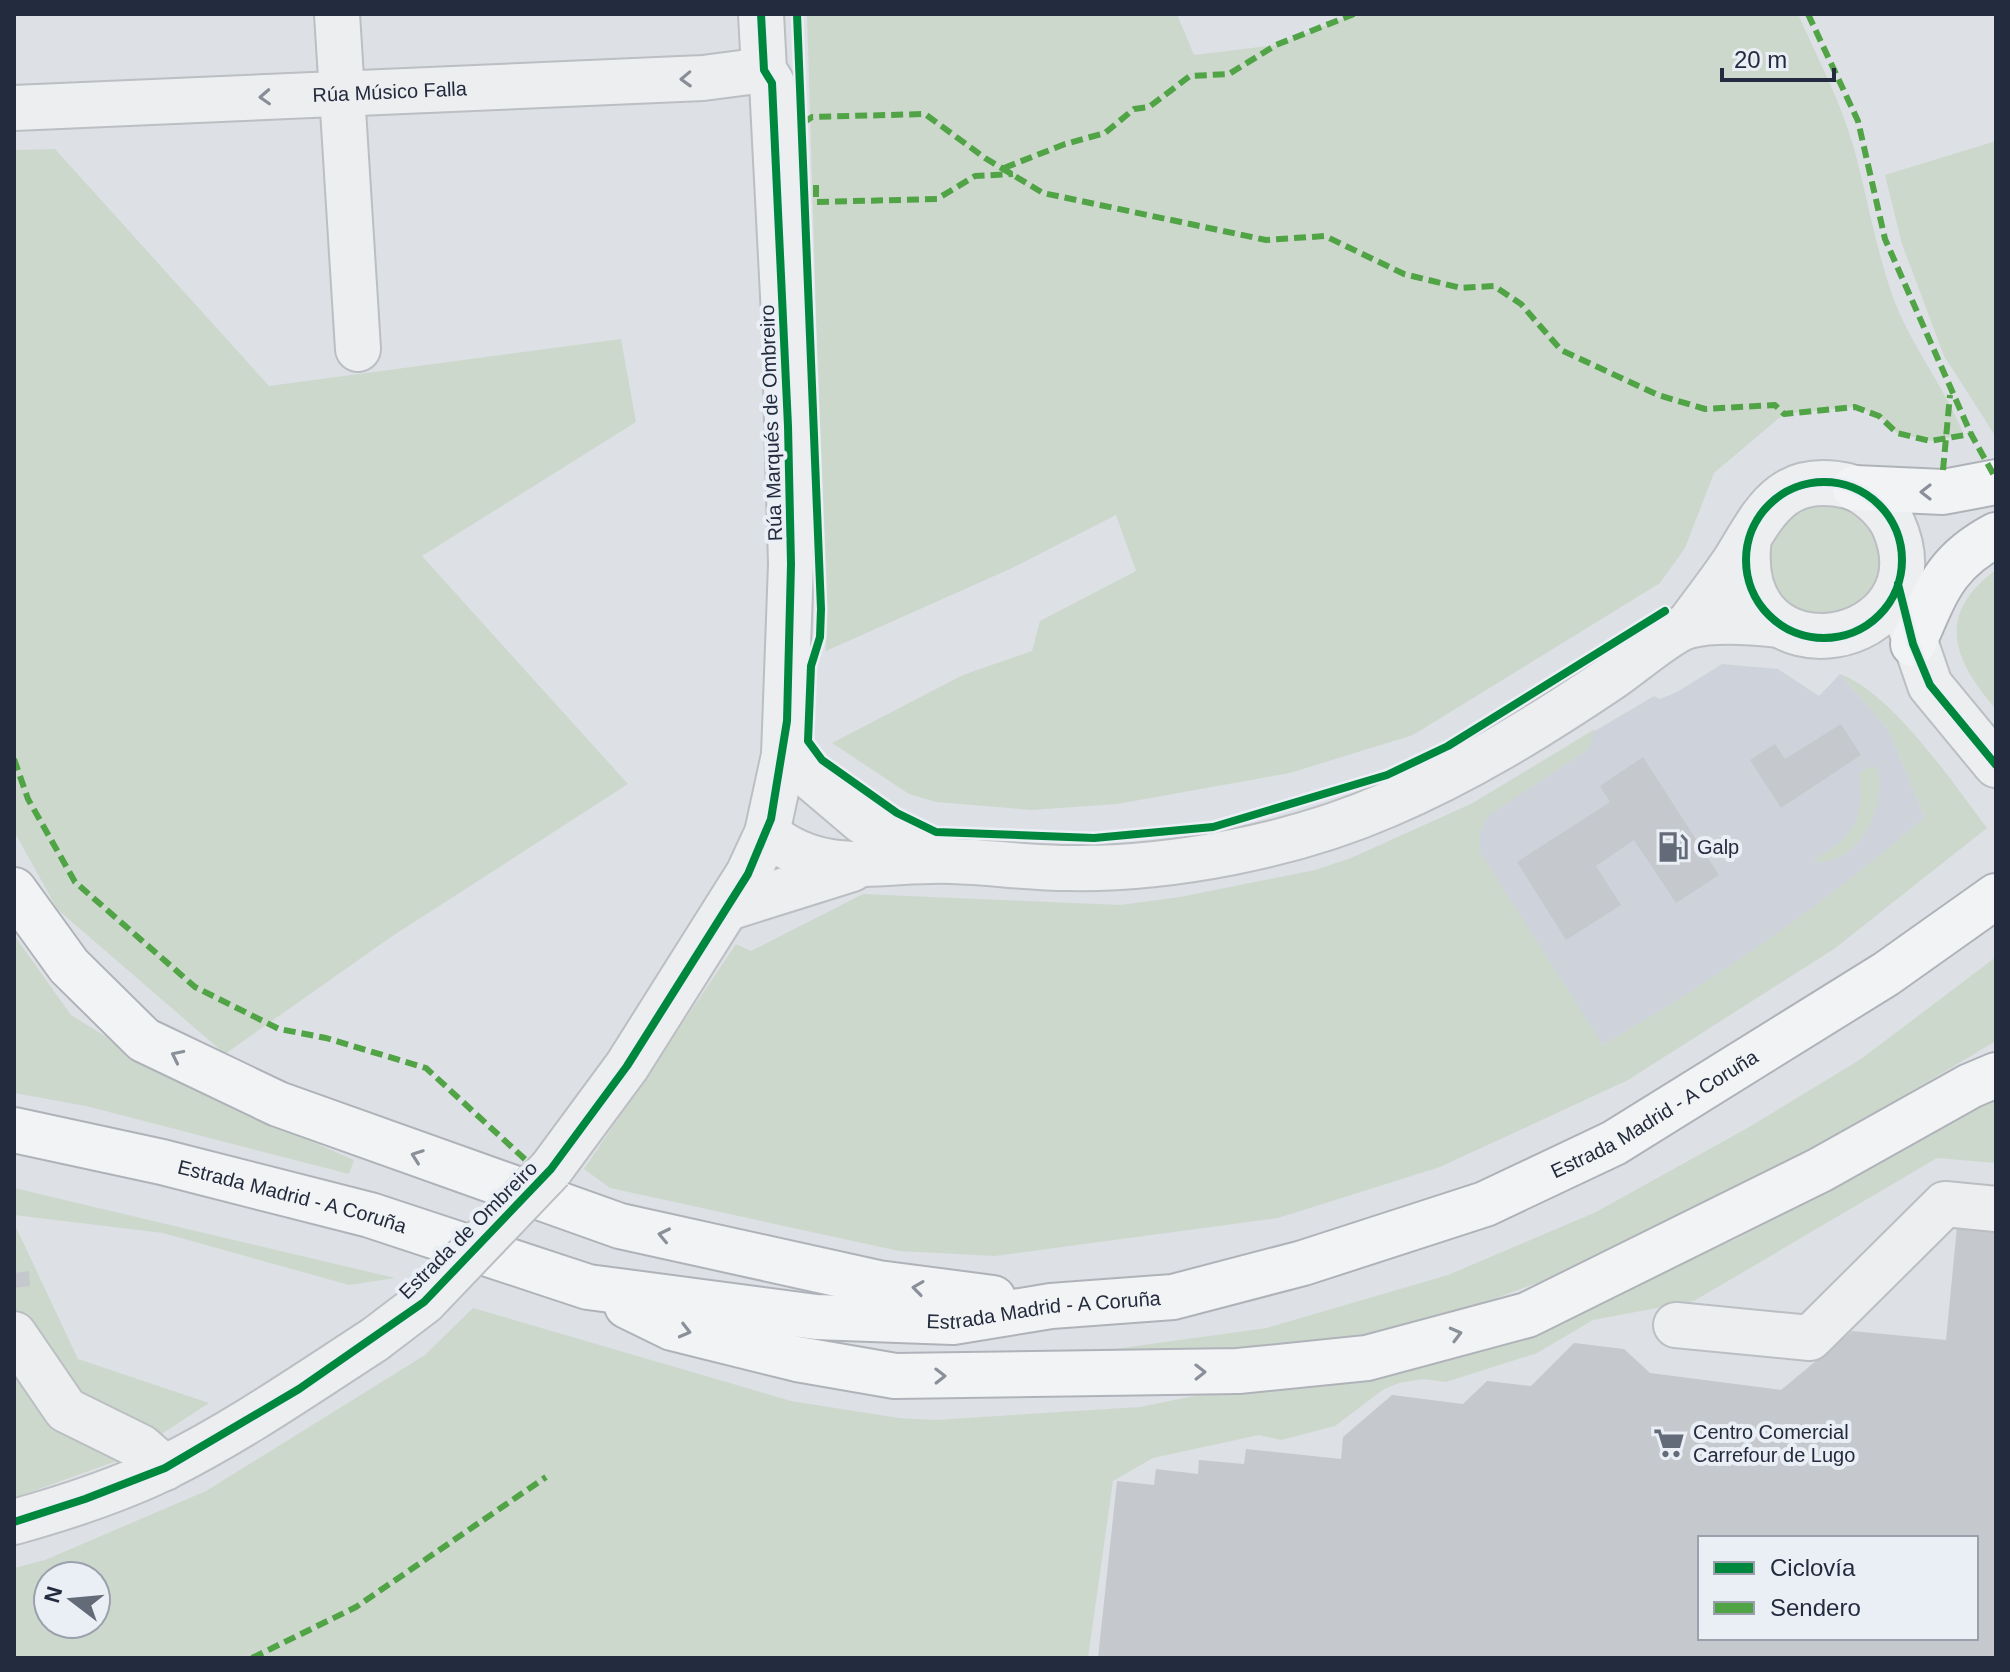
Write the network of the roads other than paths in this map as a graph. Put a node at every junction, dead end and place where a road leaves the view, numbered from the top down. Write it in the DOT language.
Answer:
graph roads {
  1 [pos="337,14"];
  2 [pos="761,14"];
  3 [pos="764,70"];
  4 [pos="343,94"];
  5 [pos="14,108"];
  6 [pos="358,349"];
  7 [pos="1996,482"];
  8 [pos="1855,488"];
  9 [pos="1996,535"];
  10 [pos="1749,538"];
  11 [pos="1898,584"];
  12 [pos="1779,625"];
  13 [pos="1687,626"];
  14 [pos="1843,636"];
  15 [pos="1913,644"];
  16 [pos="1930,685"];
  17 [pos="784,755"];
  18 [pos="1996,765"];
  19 [pos="863,822"];
  20 [pos="769,826"];
  21 [pos="948,861"];
  22 [pos="861,866"];
  23 [pos="14,890"];
  24 [pos="1996,896"];
  25 [pos="728,908"];
  26 [pos="1996,1075"];
  27 [pos="14,1130"];
  28 [pos="1996,1209"];
  29 [pos="588,1287"];
  30 [pos="1051,1306"];
  31 [pos="1676,1325"];
  32 [pos="14,1334"];
  33 [pos="165,1468"];
  34 [pos="14,1522"];
  1 -- 4 [label="street"];
  2 -- 3 [label="street, Rúa Marqués de Ombreiro"];
  3 -- 4 [label="street, Rúa Músico Falla, one-way"];
  3 -- 17 [label="street, Rúa Marqués de Ombreiro"];
  4 -- 5 [label="street, Rúa Músico Falla, one-way"];
  4 -- 6 [label="street"];
  7 -- 8 [label="highway, one-way"];
  8 -- 10 [label="street"];
  8 -- 11 [label="street"];
  9 -- 15 [label="highway"];
  10 -- 12 [label="street"];
  10 -- 13 [label="street"];
  11 -- 14 [label="street"];
  11 -- 15 [label="street"];
  12 -- 13 [label="street"];
  12 -- 14 [label="street"];
  13 -- 21 [label="street"];
  14 -- 16 [label="street"];
  15 -- 16 [label="street"];
  16 -- 18 [label="street"];
  17 -- 19 [label="street"];
  17 -- 20 [label="street, Rúa Marqués de Ombreiro"];
  19 -- 20 [label="street"];
  19 -- 21 [label="street"];
  20 -- 22 [label="street"];
  20 -- 25 [label="street, Estrada de Ombreiro"];
  21 -- 22 [label="street"];
  22 -- 25 [label="street"];
  30 -- 23 [label="highway, one-way"];
  24 -- 30 [label="highway, Estrada Madrid - A Coruña"];
  25 -- 33 [label="street, Estrada de Ombreiro, bridge"];
  29 -- 26 [label="highway, one-way"];
  27 -- 29 [label="highway, Estrada Madrid - A Coruña"];
  28 -- 31 [label="street"];
  29 -- 30 [label="highway, Estrada Madrid - A Coruña"];
  32 -- 33 [label="street"];
  33 -- 34 [label="street, Estrada de Ombreiro"];
}
